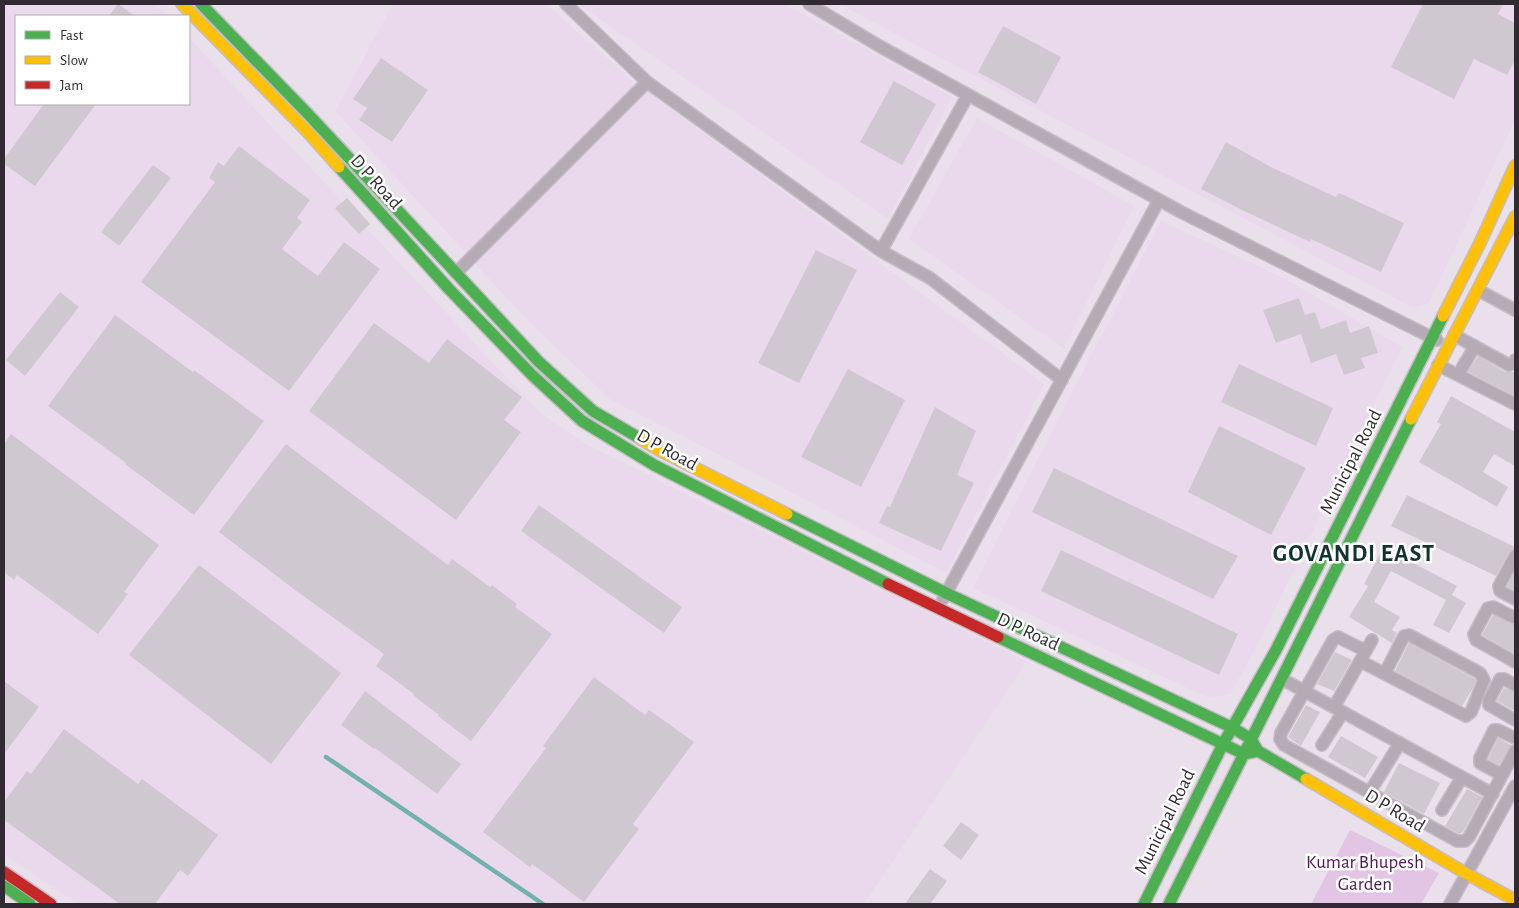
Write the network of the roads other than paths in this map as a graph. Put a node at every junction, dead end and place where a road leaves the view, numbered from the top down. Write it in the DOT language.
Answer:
graph roads {
  1 [pos="182,4"];
  2 [pos="200,4"];
  3 [pos="566,4"];
  4 [pos="808,4"];
  5 [pos="647,82"];
  6 [pos="968,95"];
  7 [pos="308,114"];
  8 [pos="299,123"];
  9 [pos="1515,166"];
  10 [pos="1159,200"];
  11 [pos="1515,217"];
  12 [pos="424,239"];
  13 [pos="412,248"];
  14 [pos="882,251"];
  15 [pos="456,273"];
  16 [pos="1478,290"];
  17 [pos="1515,310"];
  18 [pos="1433,337"];
  19 [pos="1451,340"];
  20 [pos="1475,346"];
  21 [pos="1515,360"];
  22 [pos="1438,365"];
  23 [pos="1458,375"];
  24 [pos="1062,380"];
  25 [pos="577,396"];
  26 [pos="1515,404"];
  27 [pos="566,407"];
  28 [pos="669,455"];
  29 [pos="663,470"];
  30 [pos="1515,556"];
  31 [pos="946,593"];
  32 [pos="1515,599"];
  33 [pos="938,609"];
  34 [pos="1515,618"];
  35 [pos="1372,640"];
  36 [pos="1363,656"];
  37 [pos="1515,662"];
  38 [pos="1385,673"];
  39 [pos="1282,678"];
  40 [pos="1515,685"];
  41 [pos="1305,692"];
  42 [pos="1338,710"];
  43 [pos="1515,720"];
  44 [pos="1233,728"];
  45 [pos="1515,738"];
  46 [pos="1251,739"];
  47 [pos="1400,743"];
  48 [pos="1223,744"];
  49 [pos="1322,744"];
  50 [pos="1258,751"];
  51 [pos="1515,751"];
  52 [pos="1244,754"];
  53 [pos="1502,775"];
  54 [pos="1462,777"];
  55 [pos="1515,786"];
  56 [pos="1370,793"];
  57 [pos="1492,794"];
  58 [pos="1442,810"];
  59 [pos="4,872"];
  60 [pos="1467,874"];
  61 [pos="4,886"];
  62 [pos="1515,900"];
  63 [pos="30,904"];
  64 [pos="51,904"];
  65 [pos="1144,904"];
  66 [pos="1169,904"];
  67 [pos="1450,904"];
  1 -- 8 [label="street, D P Road"];
  2 -- 7 [label="street, D P Road"];
  3 -- 5 [label="street"];
  4 -- 6 [label="street"];
  5 -- 14 [label="street"];
  5 -- 15 [label="street"];
  6 -- 10 [label="street"];
  6 -- 14 [label="street"];
  7 -- 8 [label="street"];
  7 -- 12 [label="street, D P Road"];
  8 -- 13 [label="street, D P Road"];
  9 -- 18 [label="street, Municipal Road"];
  10 -- 18 [label="street"];
  10 -- 24 [label="street"];
  11 -- 16 [label="street, Municipal Road"];
  12 -- 13 [label="street"];
  12 -- 15 [label="street, D P Road"];
  13 -- 27 [label="street, D P Road"];
  14 -- 24 [label="street"];
  15 -- 25 [label="street, D P Road"];
  16 -- 17 [label="street"];
  16 -- 19 [label="street, Municipal Road"];
  18 -- 19 [label="street"];
  18 -- 44 [label="street, Municipal Road"];
  19 -- 20 [label="street"];
  19 -- 22 [label="street, Municipal Road"];
  20 -- 21 [label="street"];
  20 -- 23 [label="street"];
  22 -- 23 [label="street"];
  22 -- 39 [label="street, Municipal Road"];
  23 -- 26 [label="street"];
  24 -- 31 [label="street"];
  25 -- 27 [label="street"];
  25 -- 28 [label="street, D P Road"];
  27 -- 29 [label="street, D P Road"];
  28 -- 29 [label="street"];
  28 -- 31 [label="street, D P Road"];
  29 -- 33 [label="street, D P Road"];
  30 -- 32 [label="street"];
  31 -- 33 [label="street"];
  31 -- 44 [label="street, D P Road"];
  33 -- 48 [label="street, D P Road"];
  34 -- 37 [label="street"];
  35 -- 36 [label="street"];
  36 -- 38 [label="street"];
  36 -- 41 [label="street"];
  36 -- 42 [label="street"];
  38 -- 38 [label="street"];
  39 -- 41 [label="street"];
  39 -- 46 [label="street, Municipal Road"];
  40 -- 43 [label="street"];
  41 -- 42 [label="street"];
  41 -- 56 [label="street"];
  42 -- 47 [label="street"];
  42 -- 49 [label="street"];
  44 -- 46 [label="street, D P Road"];
  44 -- 48 [label="street, Municipal Road"];
  45 -- 53 [label="street"];
  46 -- 50 [label="street, D P Road"];
  46 -- 52 [label="street, Municipal Road"];
  47 -- 54 [label="street"];
  47 -- 56 [label="street"];
  48 -- 52 [label="street, D P Road"];
  48 -- 65 [label="street, Municipal Road"];
  50 -- 52 [label="street"];
  50 -- 60 [label="street, D P Road"];
  51 -- 53 [label="street"];
  52 -- 66 [label="street, Municipal Road"];
  53 -- 57 [label="street"];
  54 -- 57 [label="street"];
  54 -- 58 [label="street"];
  55 -- 60 [label="street"];
  56 -- 57 [label="street"];
  59 -- 64 [label="street"];
  60 -- 62 [label="street, D P Road"];
  60 -- 67 [label="street"];
  61 -- 63 [label="street"];
}
